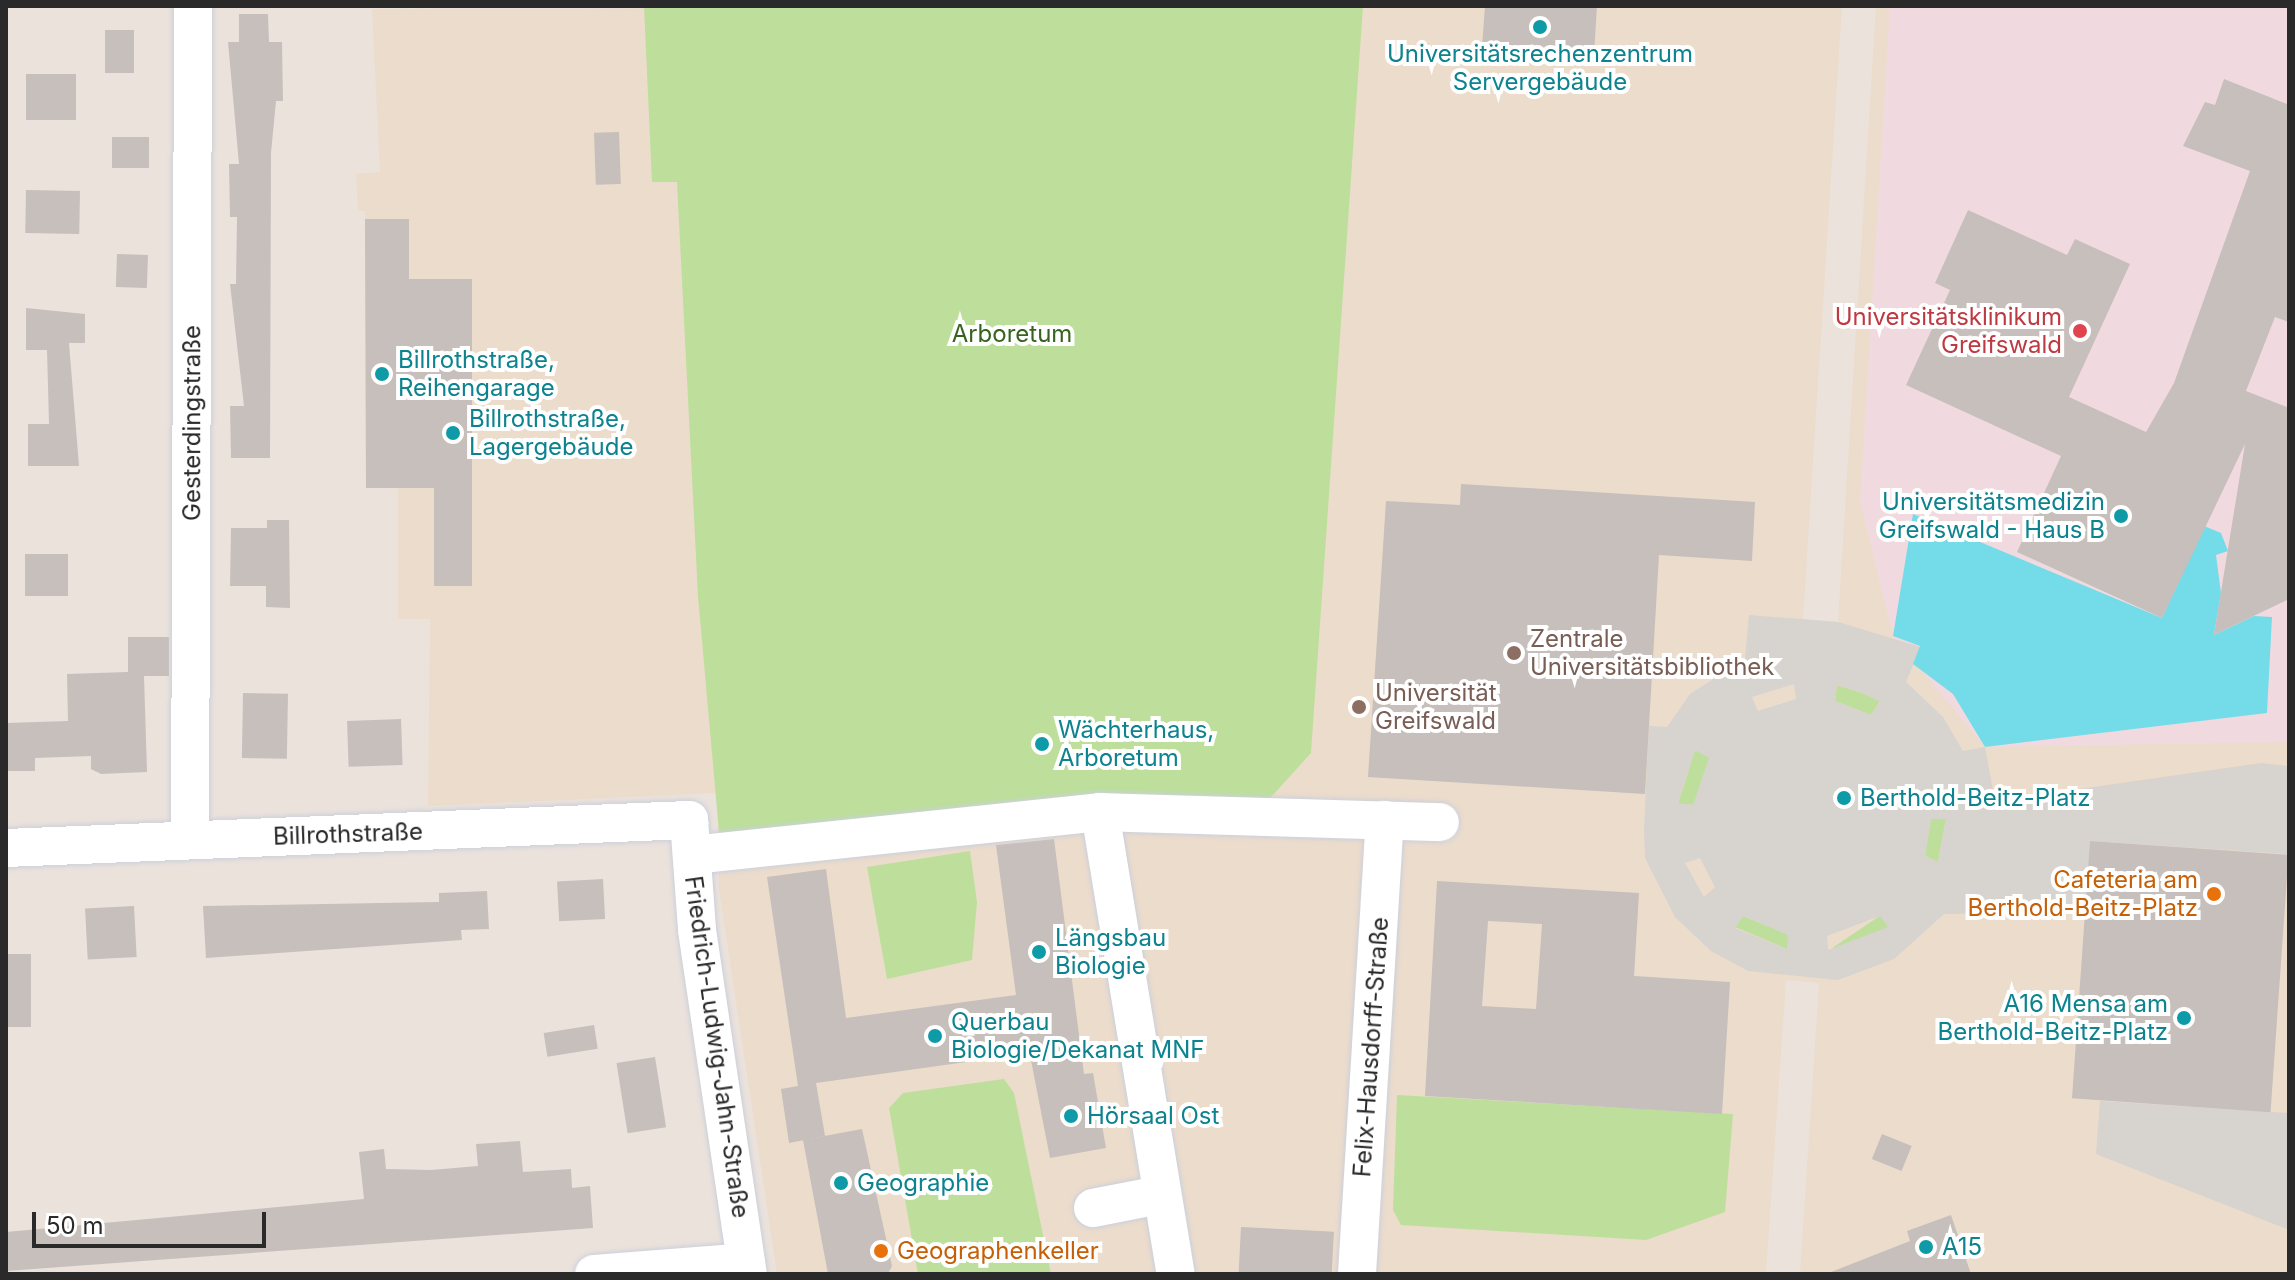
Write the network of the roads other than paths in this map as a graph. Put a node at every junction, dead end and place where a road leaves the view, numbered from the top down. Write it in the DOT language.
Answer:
graph roads {
  1 [pos="193,6"];
  2 [pos="1100,812"];
  3 [pos="1385,820"];
  4 [pos="1440,822"];
  5 [pos="690,838"];
  6 [pos="190,840"];
  7 [pos="6,848"];
  8 [pos="1159,1195"];
  9 [pos="1093,1208"];
  10 [pos="747,1268"];
  11 [pos="594,1274"];
  12 [pos="1176,1274"];
  13 [pos="1357,1274"];
  1 -- 6 [label="street, Gesterdingstraße"];
  2 -- 3 [label="street"];
  2 -- 5 [label="street"];
  2 -- 8 [label="street"];
  3 -- 4 [label="street"];
  3 -- 13 [label="street, Felix-Hausdorff-Straße"];
  5 -- 6 [label="street, Billrothstraße"];
  5 -- 10 [label="street, Friedrich-Ludwig-Jahn-Straße"];
  6 -- 7 [label="street, Billrothstraße"];
  8 -- 9 [label="street"];
  8 -- 12 [label="street"];
  10 -- 11 [label="street"];
}
